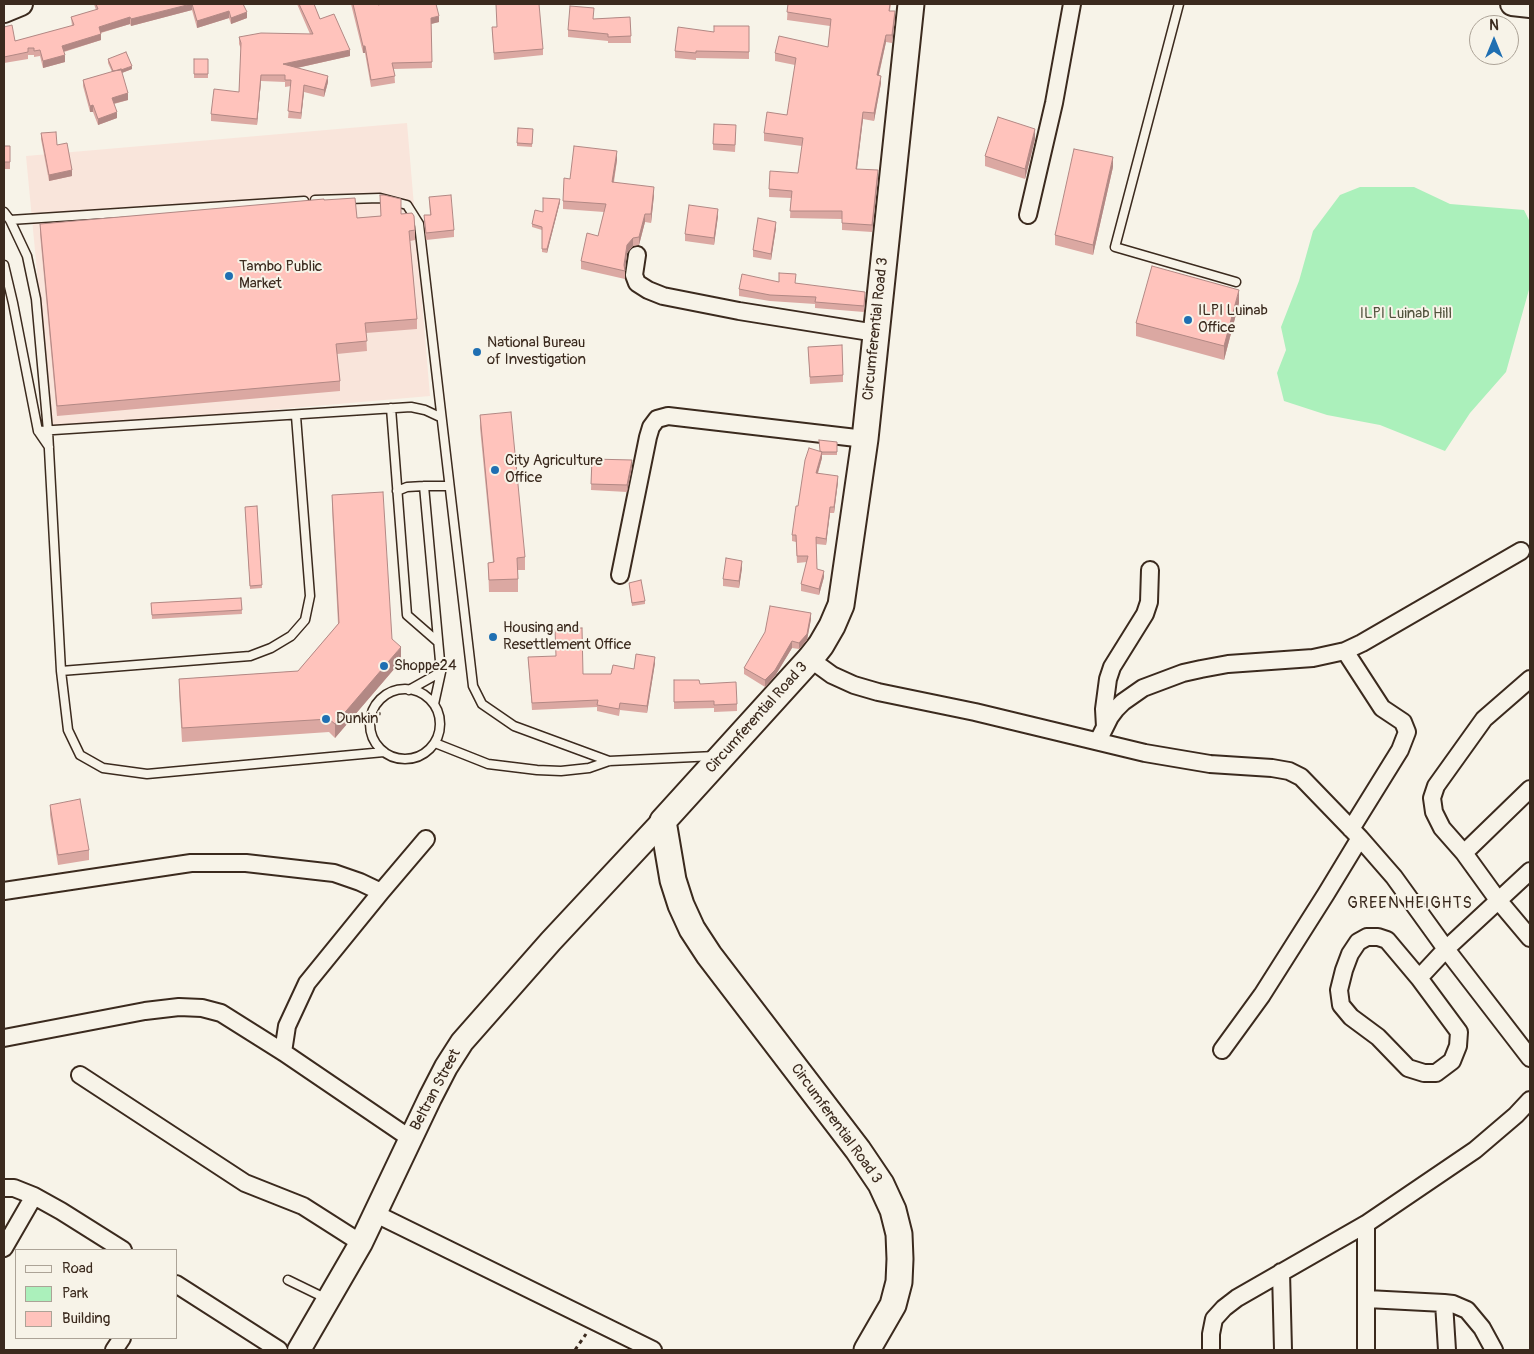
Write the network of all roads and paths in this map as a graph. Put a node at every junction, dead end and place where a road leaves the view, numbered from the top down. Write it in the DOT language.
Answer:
graph roads {
  1 [pos="21,4"];
  2 [pos="911,4"];
  3 [pos="1072,4"];
  4 [pos="1179,4"];
  5 [pos="1512,4"];
  6 [pos="1530,6"];
  7 [pos="4,11"];
  8 [pos="4,212"];
  9 [pos="1028,215"];
  10 [pos="10,220"];
  11 [pos="637,255"];
  12 [pos="4,264"];
  13 [pos="1236,282"];
  14 [pos="876,332"];
  15 [pos="391,408"];
  16 [pos="296,416"];
  17 [pos="440,417"];
  18 [pos="38,431"];
  19 [pos="48,431"];
  20 [pos="865,439"];
  21 [pos="49,447"];
  22 [pos="424,486"];
  23 [pos="449,486"];
  24 [pos="397,491"];
  25 [pos="1522,551"];
  26 [pos="1150,570"];
  27 [pos="620,575"];
  28 [pos="438,642"];
  29 [pos="1345,651"];
  30 [pos="810,659"];
  31 [pos="61,671"];
  32 [pos="441,672"];
  33 [pos="1530,679"];
  34 [pos="409,690"];
  35 [pos="434,704"];
  36 [pos="1101,734"];
  37 [pos="435,744"];
  38 [pos="384,752"];
  39 [pos="723,756"];
  40 [pos="609,760"];
  41 [pos="1530,790"];
  42 [pos="663,821"];
  43 [pos="1356,833"];
  44 [pos="426,839"];
  45 [pos="1464,853"];
  46 [pos="1530,871"];
  47 [pos="4,891"];
  48 [pos="381,892"];
  49 [pos="1498,900"];
  50 [pos="1530,938"];
  51 [pos="1446,949"];
  52 [pos="1419,978"];
  53 [pos="4,1038"];
  54 [pos="1222,1050"];
  55 [pos="283,1052"];
  56 [pos="1530,1058"];
  57 [pos="80,1075"];
  58 [pos="1530,1100"];
  59 [pos="411,1139"];
  60 [pos="4,1188"];
  61 [pos="34,1196"];
  62 [pos="376,1214"];
  63 [pos="1366,1224"];
  64 [pos="361,1243"];
  65 [pos="4,1248"];
  66 [pos="121,1249"];
  67 [pos="1281,1272"];
  68 [pos="288,1280"];
  69 [pos="178,1285"];
  70 [pos="1367,1299"];
  71 [pos="329,1300"];
  72 [pos="1444,1304"];
  73 [pos="121,1339"];
  74 [pos="114,1350"];
  75 [pos="279,1350"];
  76 [pos="299,1350"];
  77 [pos="653,1350"];
  78 [pos="867,1350"];
  79 [pos="1211,1350"];
  80 [pos="1283,1350"];
  81 [pos="1366,1350"];
  82 [pos="1447,1350"];
  83 [pos="1494,1350"];
  1 -- 7 [label="street"];
  2 -- 14 [label="main road, Circumferential Road 3"];
  3 -- 9 [label="street"];
  4 -- 13 [label="lane"];
  5 -- 6 [label="street"];
  8 -- 10 [label="lane"];
  10 -- 17 [label="lane"];
  10 -- 19 [label="lane"];
  11 -- 14 [label="street"];
  12 -- 18 [label="lane"];
  14 -- 20 [label="main road, Circumferential Road 3"];
  15 -- 16 [label="lane"];
  15 -- 17 [label="lane"];
  15 -- 24 [label="lane"];
  16 -- 19 [label="lane"];
  16 -- 31 [label="lane"];
  17 -- 23 [label="lane"];
  18 -- 19 [label="lane"];
  18 -- 21 [label="lane"];
  19 -- 21 [label="lane"];
  20 -- 27 [label="street"];
  20 -- 30 [label="main road, Circumferential Road 3"];
  21 -- 31 [label="lane"];
  22 -- 23 [label="lane"];
  22 -- 24 [label="lane"];
  22 -- 28 [label="lane"];
  23 -- 40 [label="lane"];
  24 -- 28 [label="lane"];
  25 -- 29 [label="street"];
  26 -- 36 [label="street"];
  28 -- 32 [label="lane"];
  29 -- 36 [label="street"];
  29 -- 43 [label="street"];
  30 -- 36 [label="street"];
  30 -- 39 [label="main road, Circumferential Road 3"];
  31 -- 38 [label="lane"];
  32 -- 34 [label="lane"];
  32 -- 35 [label="lane"];
  33 -- 45 [label="street"];
  34 -- 35 [label="lane"];
  34 -- 38 [label="lane"];
  35 -- 37 [label="lane"];
  36 -- 43 [label="street"];
  37 -- 38 [label="lane"];
  37 -- 40 [label="lane"];
  39 -- 40 [label="lane"];
  39 -- 42 [label="main road, Circumferential Road 3"];
  41 -- 45 [label="street"];
  42 -- 59 [label="street, Beltran Street"];
  42 -- 78 [label="main road, Circumferential Road 3"];
  43 -- 51 [label="street"];
  43 -- 54 [label="street"];
  44 -- 48 [label="street"];
  45 -- 49 [label="street"];
  46 -- 49 [label="street"];
  47 -- 48 [label="street"];
  48 -- 55 [label="street"];
  49 -- 50 [label="street"];
  49 -- 51 [label="street"];
  51 -- 52 [label="street"];
  51 -- 56 [label="street"];
  52 -- 52 [label="street"];
  53 -- 55 [label="street"];
  55 -- 59 [label="street"];
  57 -- 64 [label="street"];
  58 -- 63 [label="street"];
  59 -- 62 [label="street, Beltran Street"];
  60 -- 61 [label="street"];
  61 -- 65 [label="street"];
  61 -- 66 [label="street"];
  62 -- 64 [label="street, Beltran Street"];
  62 -- 77 [label="street"];
  63 -- 67 [label="street"];
  63 -- 70 [label="street"];
  64 -- 71 [label="street, Beltran Street"];
  67 -- 79 [label="street"];
  67 -- 80 [label="street"];
  68 -- 71 [label="lane"];
  69 -- 75 [label="street"];
  70 -- 72 [label="street"];
  70 -- 81 [label="street"];
  71 -- 76 [label="street, Beltran Street"];
  72 -- 82 [label="street"];
  72 -- 83 [label="street"];
  73 -- 74 [label="street"];
}
